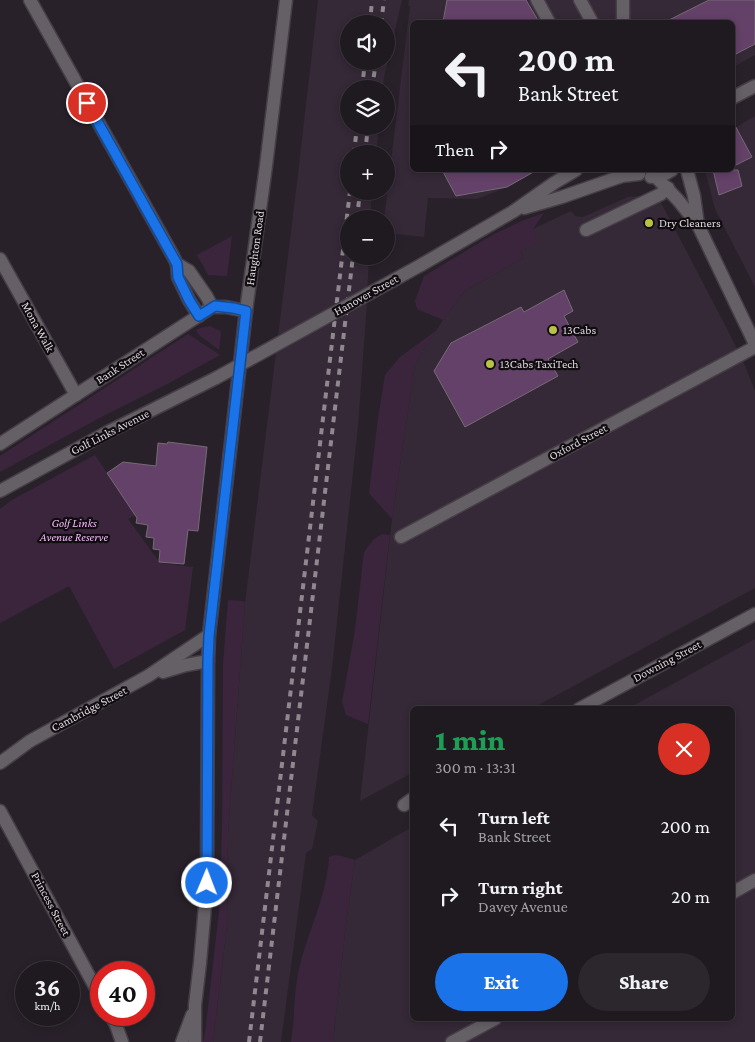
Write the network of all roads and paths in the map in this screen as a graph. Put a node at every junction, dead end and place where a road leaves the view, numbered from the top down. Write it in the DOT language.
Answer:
graph roads {
  1 [pos="30,0"];
  2 [pos="286,0"];
  3 [pos="537,0"];
  4 [pos="580,0"];
  5 [pos="623,0"];
  6 [pos="548,20"];
  7 [pos="591,20"];
  8 [pos="623,20"];
  9 [pos="755,86"];
  10 [pos="735,96"];
  11 [pos="573,172"];
  12 [pos="636,172"];
  13 [pos="669,172"];
  14 [pos="688,172"];
  15 [pos="656,177"];
  16 [pos="668,188"];
  17 [pos="514,211"];
  18 [pos="698,224"];
  19 [pos="586,230"];
  20 [pos="0,259"];
  21 [pos="177,264"];
  22 [pos="212,308"];
  23 [pos="246,311"];
  24 [pos="199,316"];
  25 [pos="755,345"];
  26 [pos="216,378"];
  27 [pos="76,395"];
  28 [pos="0,444"];
  29 [pos="1,490"];
  30 [pos="401,537"];
  31 [pos="755,614"];
  32 [pos="209,636"];
  33 [pos="208,661"];
  34 [pos="148,676"];
  35 [pos="585,706"];
  36 [pos="30,741"];
  37 [pos="0,751"];
  38 [pos="0,763"];
  39 [pos="0,810"];
  40 [pos="755,880"];
  41 [pos="735,891"];
  42 [pos="90,978"];
  43 [pos="195,1005"];
  44 [pos="491,1021"];
  45 [pos="115,1026"];
  46 [pos="118,1026"];
  47 [pos="122,1042"];
  48 [pos="130,1042"];
  49 [pos="182,1042"];
  50 [pos="194,1042"];
  51 [pos="452,1042"];
  1 -- 21 [label="street"];
  2 -- 23 [label="street, Haughton Road"];
  3 -- 6 [label="street"];
  4 -- 7 [label="street"];
  5 -- 8 [label="street"];
  9 -- 10 [label="street"];
  11 -- 17 [label="street, Hanover Street"];
  12 -- 15 [label="street"];
  12 -- 17 [label="street, Hanover Street"];
  13 -- 15 [label="street"];
  14 -- 18 [label="street"];
  15 -- 16 [label="street"];
  16 -- 18 [label="street"];
  16 -- 19 [label="street"];
  17 -- 26 [label="street, Hanover Street, bridge"];
  18 -- 25 [label="street"];
  20 -- 27 [label="street, Mona Walk"];
  21 -- 22 [label="street"];
  21 -- 24 [label="street"];
  22 -- 23 [label="street"];
  22 -- 24 [label="street, Bank Street"];
  23 -- 32 [label="street, Haughton Road"];
  24 -- 27 [label="street, Bank Street"];
  25 -- 30 [label="street, Oxford Street"];
  26 -- 29 [label="street, Golf Links Avenue"];
  27 -- 28 [label="street, Bank Street"];
  31 -- 35 [label="street, Downing Street"];
  32 -- 33 [label="street, Haughton Road"];
  32 -- 34 [label="street, Cambridge Street"];
  33 -- 34 [label="street, Cambridge Street"];
  33 -- 43 [label="street, Haughton Road"];
  34 -- 36 [label="street, Cambridge Street"];
  36 -- 37 [label="street, Cambridge Street"];
  36 -- 38 [label="street, Cambridge Street"];
  39 -- 42 [label="street, Princess Street"];
  40 -- 41 [label="street"];
  43 -- 49 [label="street, Haughton Road"];
  43 -- 50 [label="street, Haughton Road"];
  44 -- 51 [label="street"];
  45 -- 47 [label="street"];
  46 -- 48 [label="street"];
}
